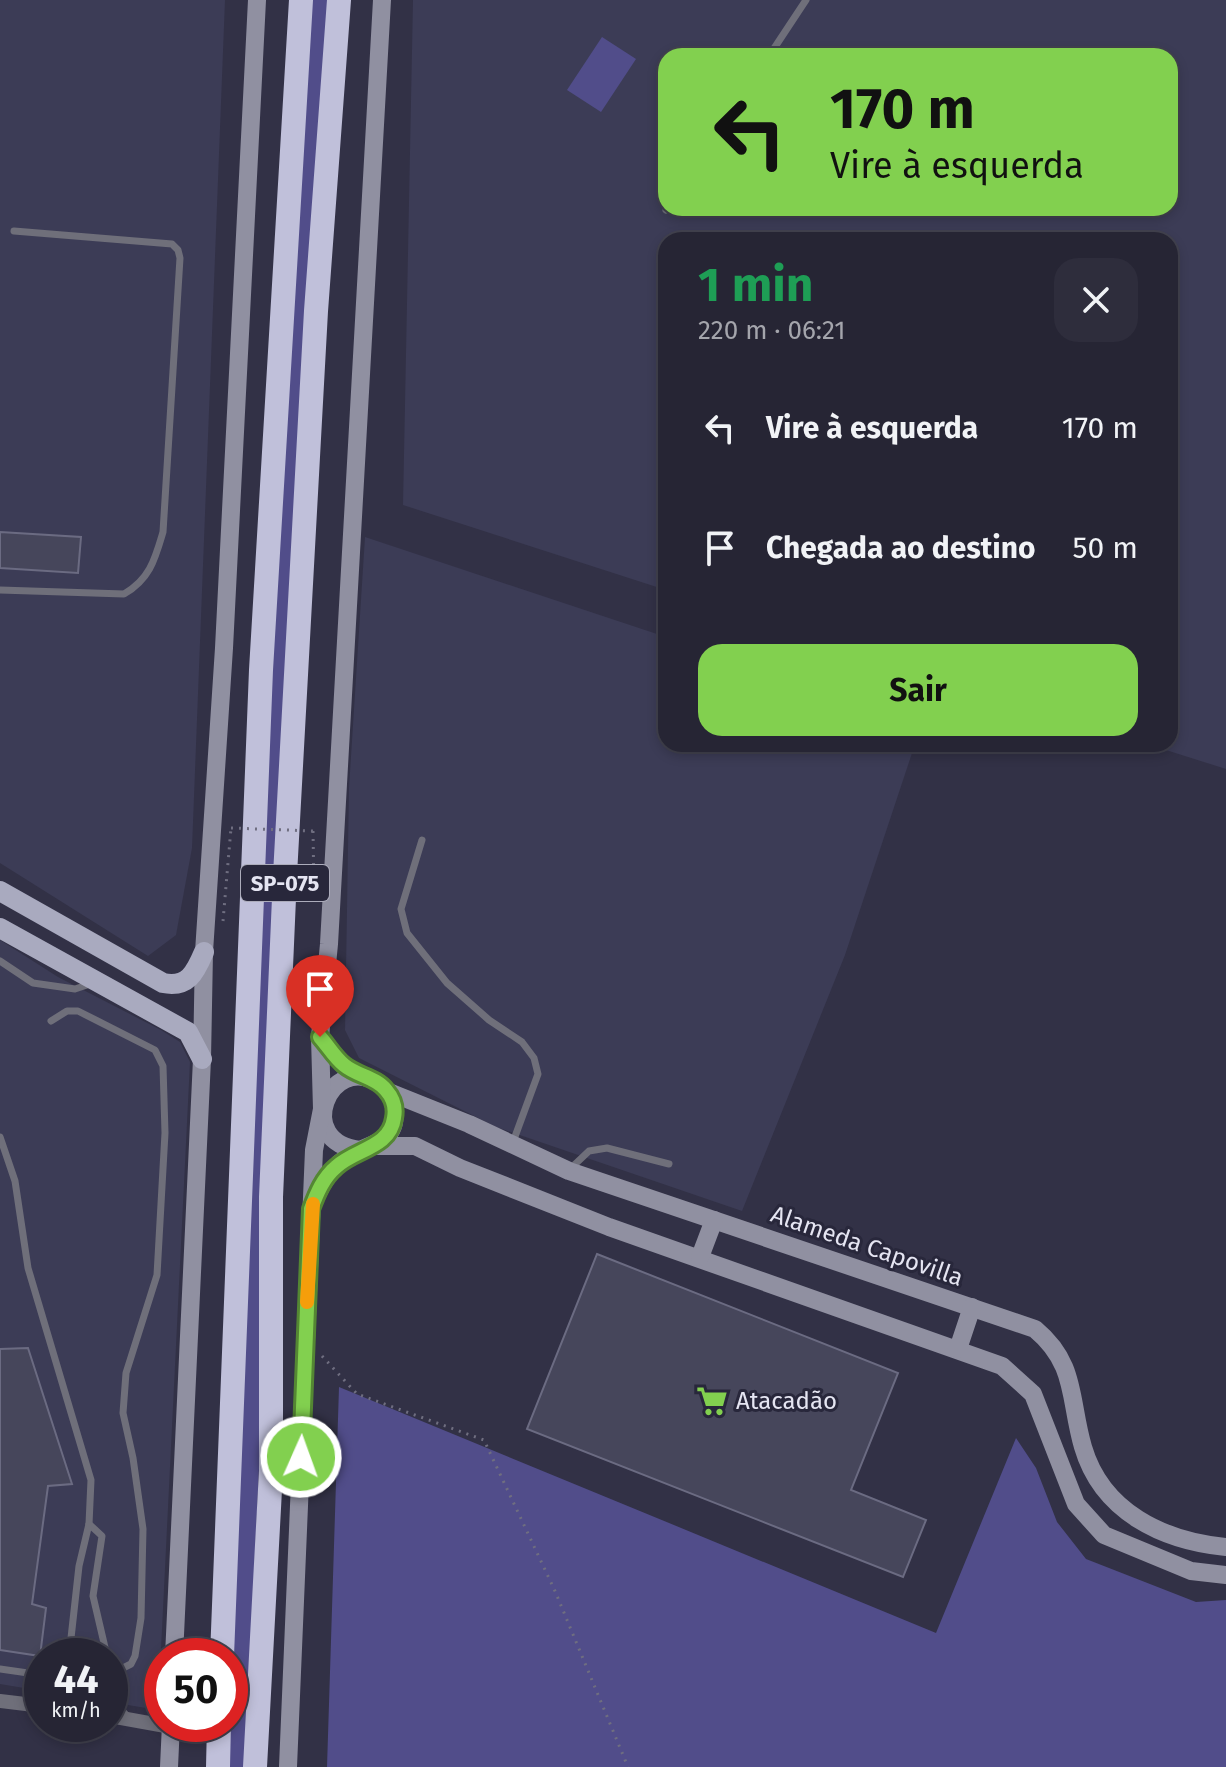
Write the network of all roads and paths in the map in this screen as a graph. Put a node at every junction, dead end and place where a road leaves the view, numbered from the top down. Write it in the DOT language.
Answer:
graph roads {
  1 [pos="257,0"];
  2 [pos="301,0"];
  3 [pos="339,0"];
  4 [pos="382,0"];
  5 [pos="806,0"];
  6 [pos="774,48"];
  7 [pos="14,231"];
  8 [pos="0,590"];
  9 [pos="231,828"];
  10 [pos="313,831"];
  11 [pos="422,840"];
  12 [pos="7,896"];
  13 [pos="2,928"];
  14 [pos="204,952"];
  15 [pos="0,961"];
  16 [pos="95,982"];
  17 [pos="51,1021"];
  18 [pos="320,1037"];
  19 [pos="202,1059"];
  20 [pos="364,1077"];
  21 [pos="389,1092"];
  22 [pos="322,1109"];
  23 [pos="0,1137"];
  24 [pos="513,1144"];
  25 [pos="367,1148"];
  26 [pos="669,1164"];
  27 [pos="569,1171"];
  28 [pos="311,1209"];
  29 [pos="714,1220"];
  30 [pos="700,1257"];
  31 [pos="972,1307"];
  32 [pos="306,1339"];
  33 [pos="958,1349"];
  34 [pos="89,1524"];
  35 [pos="1196,1543"];
  36 [pos="1226,1547"];
  37 [pos="1191,1571"];
  38 [pos="1226,1575"];
  39 [pos="71,1638"];
  40 [pos="103,1638"];
  41 [pos="175,1638"];
  42 [pos="223,1638"];
  43 [pos="128,1665"];
  44 [pos="0,1669"];
  45 [pos="24,1672"];
  46 [pos="0,1701"];
  47 [pos="24,1704"];
  48 [pos="129,1719"];
  49 [pos="144,1722"];
  50 [pos="170,1742"];
  51 [pos="219,1742"];
  52 [pos="169,1767"];
  53 [pos="218,1767"];
  54 [pos="255,1767"];
  55 [pos="288,1767"];
  56 [pos="628,1767"];
  1 -- 14 [label="main road"];
  2 -- 42 [label="highway, SP-075"];
  3 -- 54 [label="highway, SP-075"];
  4 -- 18 [label="main road"];
  5 -- 6 [label="lane"];
  7 -- 8 [label="lane"];
  9 -- 10 [label="path, bridge"];
  11 -- 24 [label="lane"];
  12 -- 13 [label="main road"];
  12 -- 14 [label="main road"];
  13 -- 16 [label="main road"];
  14 -- 19 [label="main road"];
  15 -- 16 [label="lane"];
  16 -- 19 [label="main road"];
  17 -- 43 [label="lane"];
  18 -- 20 [label="main road"];
  18 -- 22 [label="main road"];
  19 -- 41 [label="main road"];
  20 -- 21 [label="main road"];
  20 -- 22 [label="main road"];
  21 -- 24 [label="main road, Alameda Capovilla"];
  21 -- 25 [label="main road"];
  22 -- 25 [label="main road"];
  22 -- 28 [label="main road"];
  23 -- 34 [label="lane"];
  24 -- 27 [label="main road, Alameda Capovilla"];
  25 -- 28 [label="main road"];
  25 -- 30 [label="main road"];
  26 -- 27 [label="lane"];
  27 -- 29 [label="main road, Alameda Capovilla"];
  28 -- 32 [label="main road"];
  29 -- 30 [label="main road"];
  29 -- 31 [label="main road, Alameda Capovilla"];
  30 -- 33 [label="main road"];
  31 -- 33 [label="main road"];
  31 -- 35 [label="main road, Alameda Capovilla"];
  32 -- 55 [label="main road"];
  32 -- 56 [label="path"];
  33 -- 37 [label="main road"];
  34 -- 39 [label="lane"];
  34 -- 40 [label="lane"];
  35 -- 36 [label="main road, Alameda Capovilla"];
  35 -- 37 [label="main road"];
  37 -- 38 [label="main road"];
  44 -- 45 [label="lane"];
  46 -- 47 [label="street"];
  48 -- 49 [label="street"];
  50 -- 52 [label="main road"];
  51 -- 53 [label="highway"];
}
